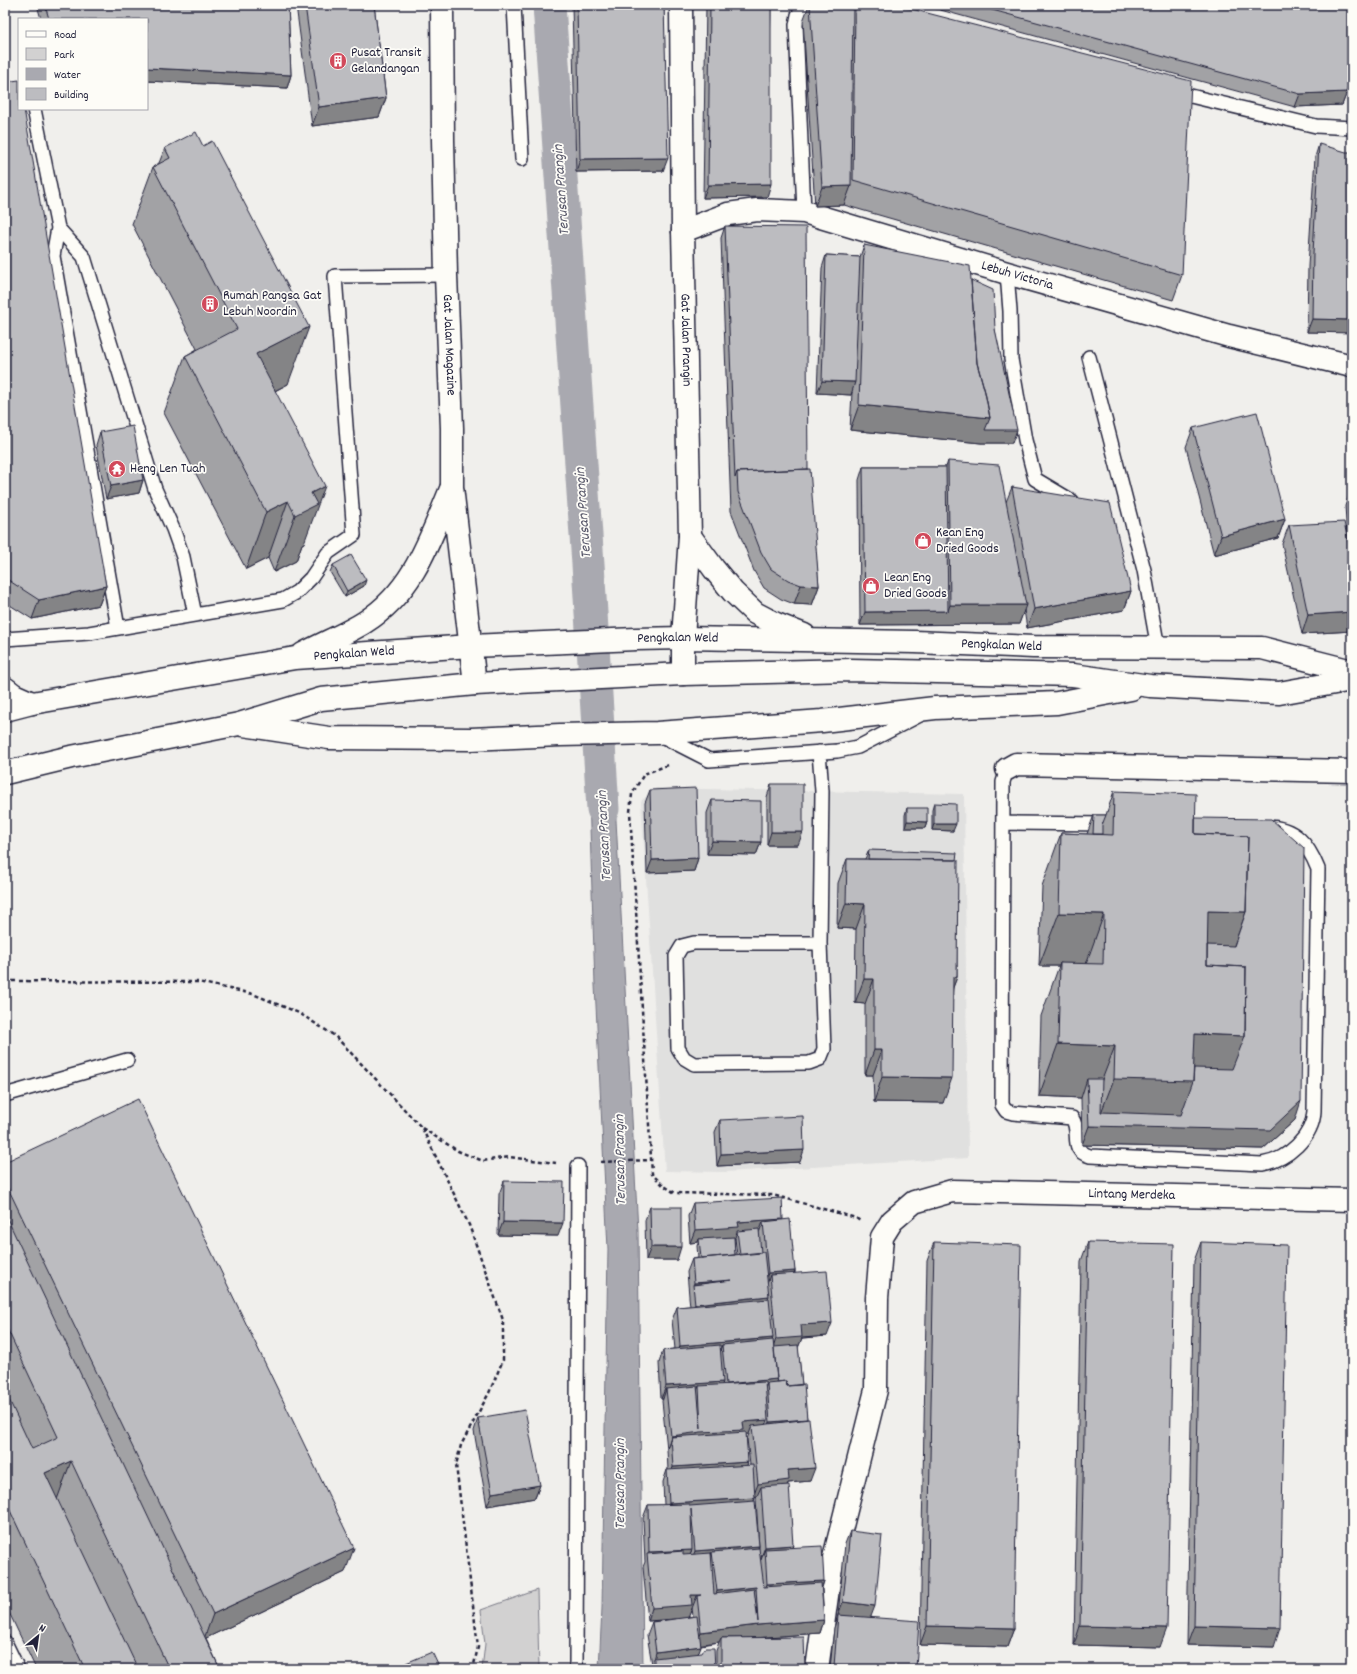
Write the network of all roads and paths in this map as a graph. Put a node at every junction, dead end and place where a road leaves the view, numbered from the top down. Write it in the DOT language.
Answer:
graph roads {
  1 [pos="442,5"];
  2 [pos="514,5"];
  3 [pos="681,5"];
  4 [pos="832,11"];
  5 [pos="1162,89"];
  6 [pos="34,110"];
  7 [pos="1352,128"];
  8 [pos="522,159"];
  9 [pos="804,212"];
  10 [pos="58,228"];
  11 [pos="683,231"];
  12 [pos="1006,273"];
  13 [pos="446,275"];
  14 [pos="1089,357"];
  15 [pos="1352,366"];
  16 [pos="452,487"];
  17 [pos="1072,500"];
  18 [pos="690,536"];
  19 [pos="195,615"];
  20 [pos="118,628"];
  21 [pos="683,638"];
  22 [pos="5,639"];
  23 [pos="819,641"];
  24 [pos="471,646"];
  25 [pos="1158,648"];
  26 [pos="295,658"];
  27 [pos="1352,671"];
  28 [pos="683,674"];
  29 [pos="1352,680"];
  30 [pos="475,684"];
  31 [pos="1150,686"];
  32 [pos="5,688"];
  33 [pos="32,704"];
  34 [pos="935,708"];
  35 [pos="5,710"];
  36 [pos="239,724"];
  37 [pos="653,733"];
  38 [pos="819,752"];
  39 [pos="1007,769"];
  40 [pos="1352,771"];
  41 [pos="5,773"];
  42 [pos="1004,823"];
  43 [pos="1124,824"];
  44 [pos="1254,826"];
  45 [pos="820,943"];
  46 [pos="5,981"];
  47 [pos="127,1060"];
  48 [pos="5,1095"];
  49 [pos="422,1128"];
  50 [pos="651,1160"];
  51 [pos="578,1166"];
  52 [pos="1352,1200"];
  53 [pos="5,1280"];
  54 [pos="5,1642"];
  55 [pos="18,1669"];
  56 [pos="196,1669"];
  57 [pos="473,1669"];
  58 [pos="576,1669"];
  59 [pos="817,1669"];
  1 -- 13 [label="main road, Gat Jalan Magazine"];
  2 -- 8 [label="lane"];
  3 -- 11 [label="main road, Gat Jalan Prangin"];
  4 -- 9 [label="lane"];
  5 -- 7 [label="lane"];
  6 -- 10 [label="lane"];
  9 -- 11 [label="main road, Lebuh Victoria"];
  9 -- 12 [label="main road, Lebuh Victoria"];
  10 -- 19 [label="lane"];
  10 -- 20 [label="lane"];
  11 -- 18 [label="main road, Gat Jalan Prangin"];
  12 -- 15 [label="main road, Lebuh Victoria"];
  12 -- 17 [label="lane"];
  13 -- 16 [label="main road, Gat Jalan Magazine"];
  13 -- 19 [label="lane"];
  14 -- 25 [label="lane"];
  16 -- 24 [label="main road, Gat Jalan Magazine"];
  16 -- 26 [label="main road"];
  18 -- 21 [label="main road, Gat Jalan Prangin"];
  18 -- 23 [label="main road"];
  19 -- 20 [label="lane"];
  20 -- 22 [label="lane"];
  21 -- 23 [label="main road, Pengkalan Weld"];
  21 -- 24 [label="main road, Pengkalan Weld"];
  21 -- 28 [label="main road, Gat Jalan Prangin"];
  23 -- 25 [label="main road, Pengkalan Weld"];
  24 -- 26 [label="main road, Pengkalan Weld"];
  24 -- 30 [label="main road, Gat Jalan Magazine"];
  25 -- 27 [label="main road, Pengkalan Weld"];
  26 -- 33 [label="main road, Pengkalan Weld"];
  28 -- 30 [label="main road, Pengkalan Weld"];
  28 -- 31 [label="main road, Pengkalan Weld"];
  29 -- 31 [label="main road, Pengkalan Weld"];
  30 -- 36 [label="main road, Pengkalan Weld"];
  31 -- 34 [label="main road, Pengkalan Weld"];
  32 -- 33 [label="main road"];
  33 -- 35 [label="main road, Pengkalan Weld"];
  34 -- 37 [label="main road, Pengkalan Weld"];
  34 -- 38 [label="lane"];
  36 -- 37 [label="main road, Pengkalan Weld"];
  36 -- 41 [label="main road, Pengkalan Weld"];
  37 -- 38 [label="lane"];
  38 -- 45 [label="lane"];
  39 -- 40 [label="main road"];
  39 -- 42 [label="lane"];
  42 -- 43 [label="lane"];
  42 -- 44 [label="lane"];
  45 -- 45 [label="lane"];
  46 -- 49 [label="path"];
  47 -- 48 [label="lane"];
  49 -- 51 [label="path"];
  49 -- 57 [label="path"];
  50 -- 51 [label="path"];
  51 -- 58 [label="lane"];
  52 -- 59 [label="main road, Lintang Merdeka"];
  53 -- 56 [label="lane"];
  54 -- 55 [label="lane"];
}
